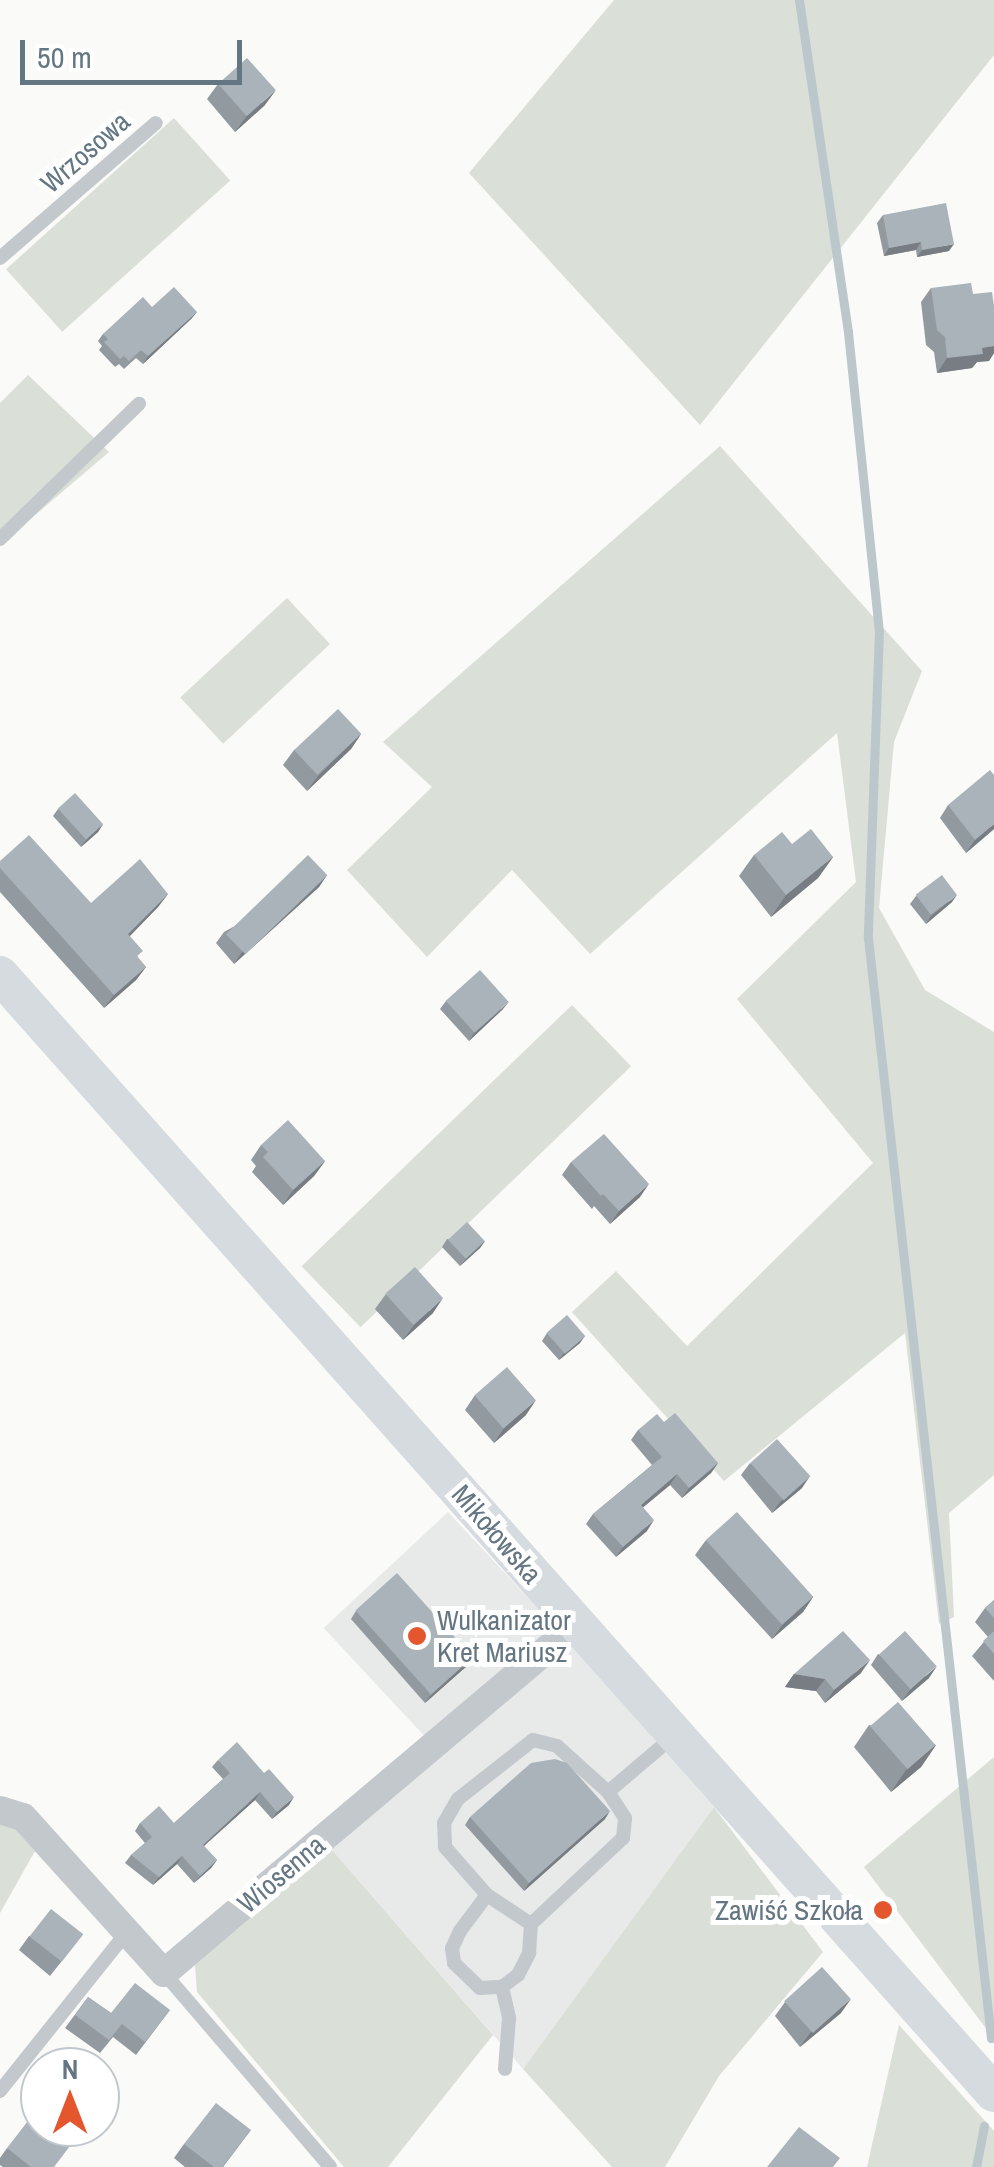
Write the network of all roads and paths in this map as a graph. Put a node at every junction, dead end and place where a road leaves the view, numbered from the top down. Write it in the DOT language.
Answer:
graph roads {
  1 [pos="156,124"];
  2 [pos="0,258"];
  3 [pos="140,404"];
  4 [pos="0,538"];
  5 [pos="0,976"];
  6 [pos="576,1624"];
  7 [pos="675,1734"];
  8 [pos="608,1792"];
  9 [pos="0,1810"];
  10 [pos="487,1895"];
  11 [pos="531,1924"];
  12 [pos="127,1932"];
  13 [pos="164,1973"];
  14 [pos="502,1987"];
  15 [pos="504,2069"];
  16 [pos="0,2091"];
  17 [pos="994,2093"];
  18 [pos="330,2167"];
  1 -- 2 [label="lane, Wrzosowa"];
  3 -- 4 [label="lane"];
  5 -- 6 [label="main road, Mikołowska"];
  6 -- 7 [label="main road, Mikołowska"];
  6 -- 13 [label="street, Wiosenna"];
  7 -- 8 [label="lane"];
  7 -- 17 [label="main road, Mikołowska"];
  8 -- 10 [label="lane"];
  8 -- 11 [label="lane"];
  9 -- 12 [label="street"];
  10 -- 11 [label="lane"];
  10 -- 14 [label="lane"];
  11 -- 14 [label="lane"];
  12 -- 13 [label="street"];
  12 -- 16 [label="lane"];
  13 -- 18 [label="lane"];
  14 -- 15 [label="lane"];
}
